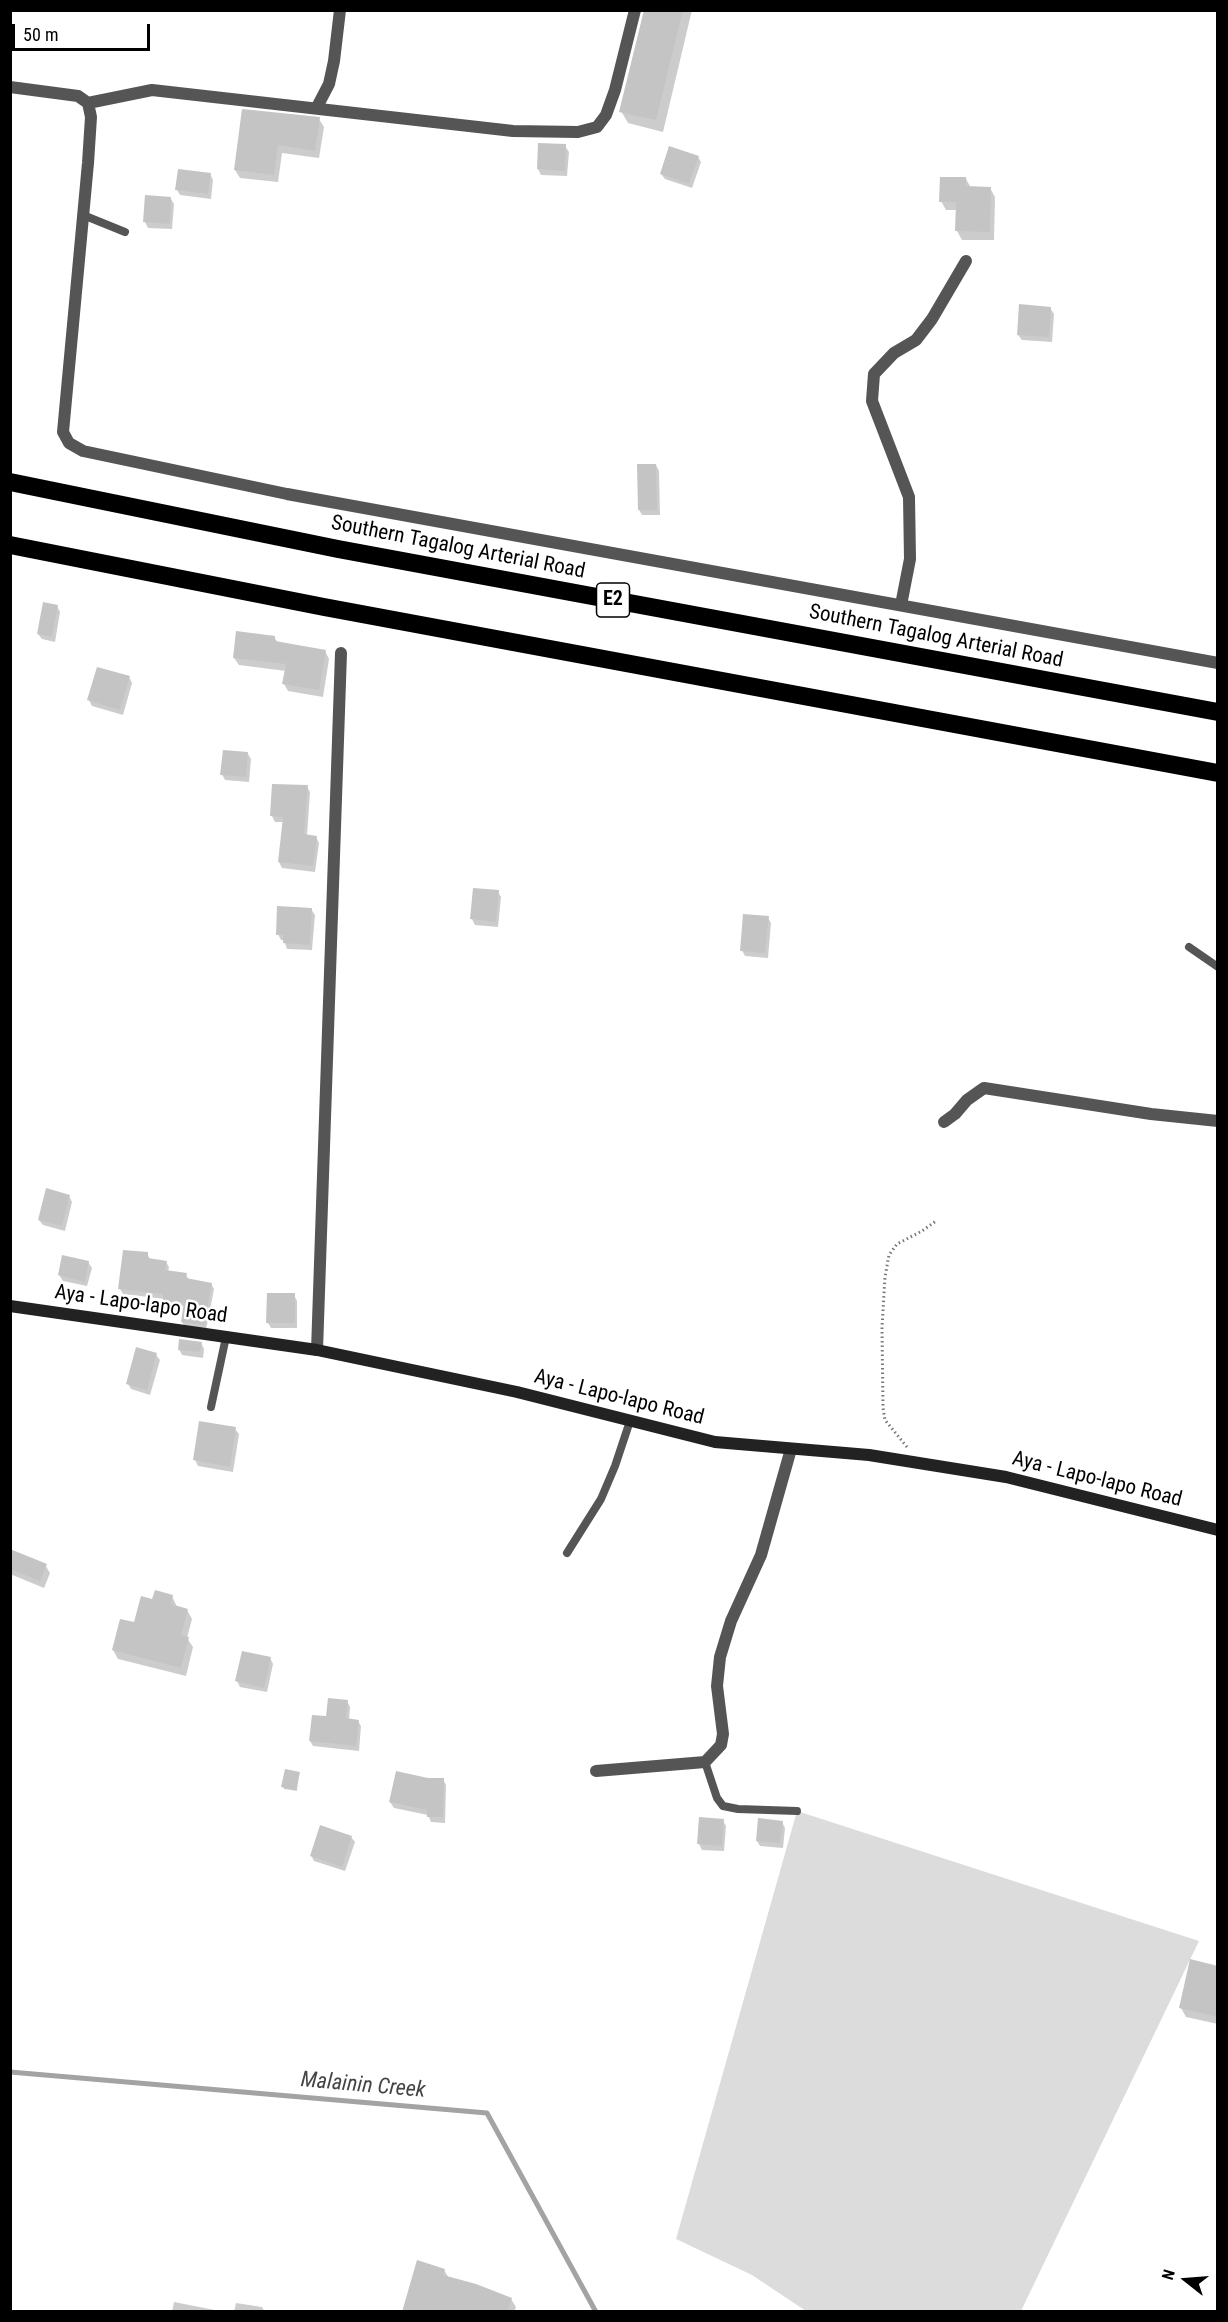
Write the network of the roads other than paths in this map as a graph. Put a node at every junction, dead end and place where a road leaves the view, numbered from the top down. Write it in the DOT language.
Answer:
graph roads {
  1 [pos="340,10"];
  2 [pos="635,10"];
  3 [pos="10,87"];
  4 [pos="88,103"];
  5 [pos="317,107"];
  6 [pos="83,215"];
  7 [pos="125,232"];
  8 [pos="966,261"];
  9 [pos="10,482"];
  10 [pos="10,545"];
  11 [pos="901,604"];
  12 [pos="341,653"];
  13 [pos="1218,663"];
  14 [pos="1218,712"];
  15 [pos="1218,773"];
  16 [pos="1189,946"];
  17 [pos="1218,967"];
  18 [pos="1218,1121"];
  19 [pos="944,1122"];
  20 [pos="10,1306"];
  21 [pos="226,1337"];
  22 [pos="317,1350"];
  23 [pos="211,1407"];
  24 [pos="630,1421"];
  25 [pos="791,1449"];
  26 [pos="1218,1530"];
  27 [pos="567,1553"];
  28 [pos="705,1762"];
  29 [pos="596,1771"];
  30 [pos="797,1811"];
  1 -- 5 [label="street"];
  2 -- 5 [label="street"];
  3 -- 4 [label="street"];
  4 -- 5 [label="street"];
  4 -- 6 [label="street"];
  6 -- 7 [label="lane"];
  6 -- 11 [label="street"];
  8 -- 11 [label="street"];
  9 -- 14 [label="highway, Southern Tagalog Arterial Road / E2"];
  10 -- 15 [label="highway"];
  11 -- 13 [label="street"];
  12 -- 22 [label="street"];
  16 -- 17 [label="lane"];
  18 -- 19 [label="street"];
  20 -- 21 [label="street, Aya - Lapo-lapo Road"];
  21 -- 22 [label="street, Aya - Lapo-lapo Road"];
  21 -- 23 [label="lane"];
  22 -- 24 [label="street, Aya - Lapo-lapo Road"];
  24 -- 25 [label="street, Aya - Lapo-lapo Road"];
  24 -- 27 [label="lane"];
  25 -- 26 [label="street, Aya - Lapo-lapo Road"];
  25 -- 28 [label="street"];
  28 -- 29 [label="street"];
  28 -- 30 [label="lane"];
}
